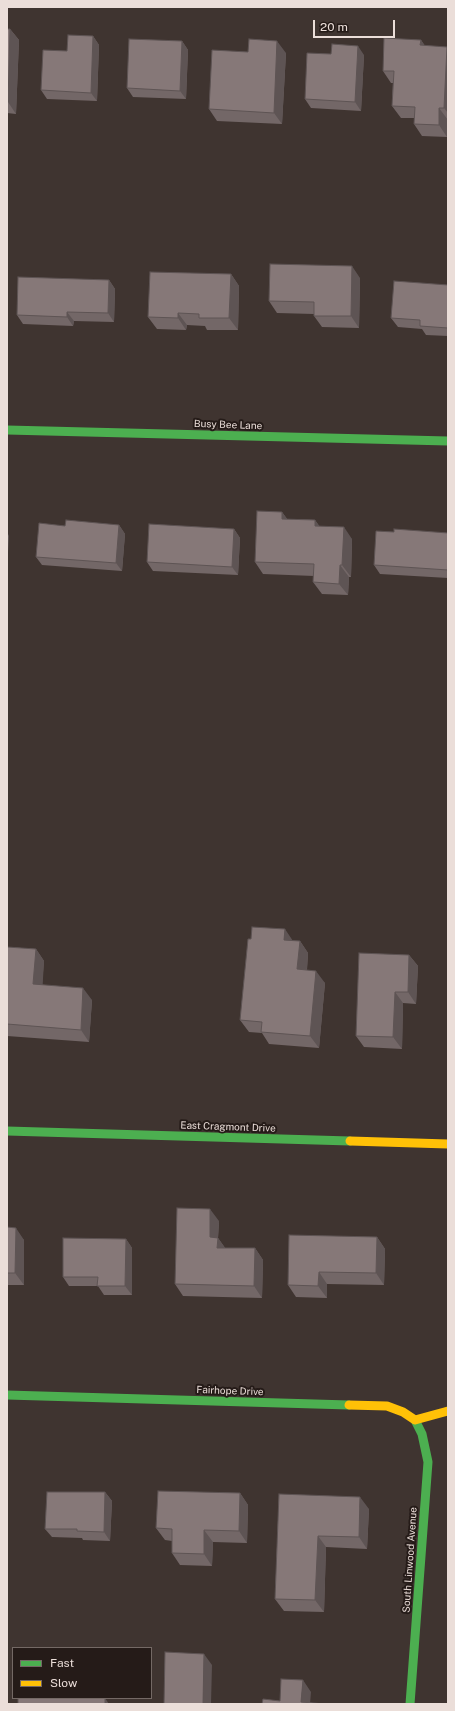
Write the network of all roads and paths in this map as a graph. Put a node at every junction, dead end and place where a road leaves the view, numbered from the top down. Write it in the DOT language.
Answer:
graph roads {
  1 [pos="7,430"];
  2 [pos="448,441"];
  3 [pos="7,1131"];
  4 [pos="448,1144"];
  5 [pos="7,1395"];
  6 [pos="448,1411"];
  7 [pos="415,1420"];
  8 [pos="410,1704"];
  1 -- 2 [label="street, Busy Bee Lane"];
  3 -- 4 [label="street, East Cragmont Drive"];
  5 -- 7 [label="street, Fairhope Drive"];
  6 -- 7 [label="street"];
  7 -- 8 [label="street, South Linwood Avenue"];
}
